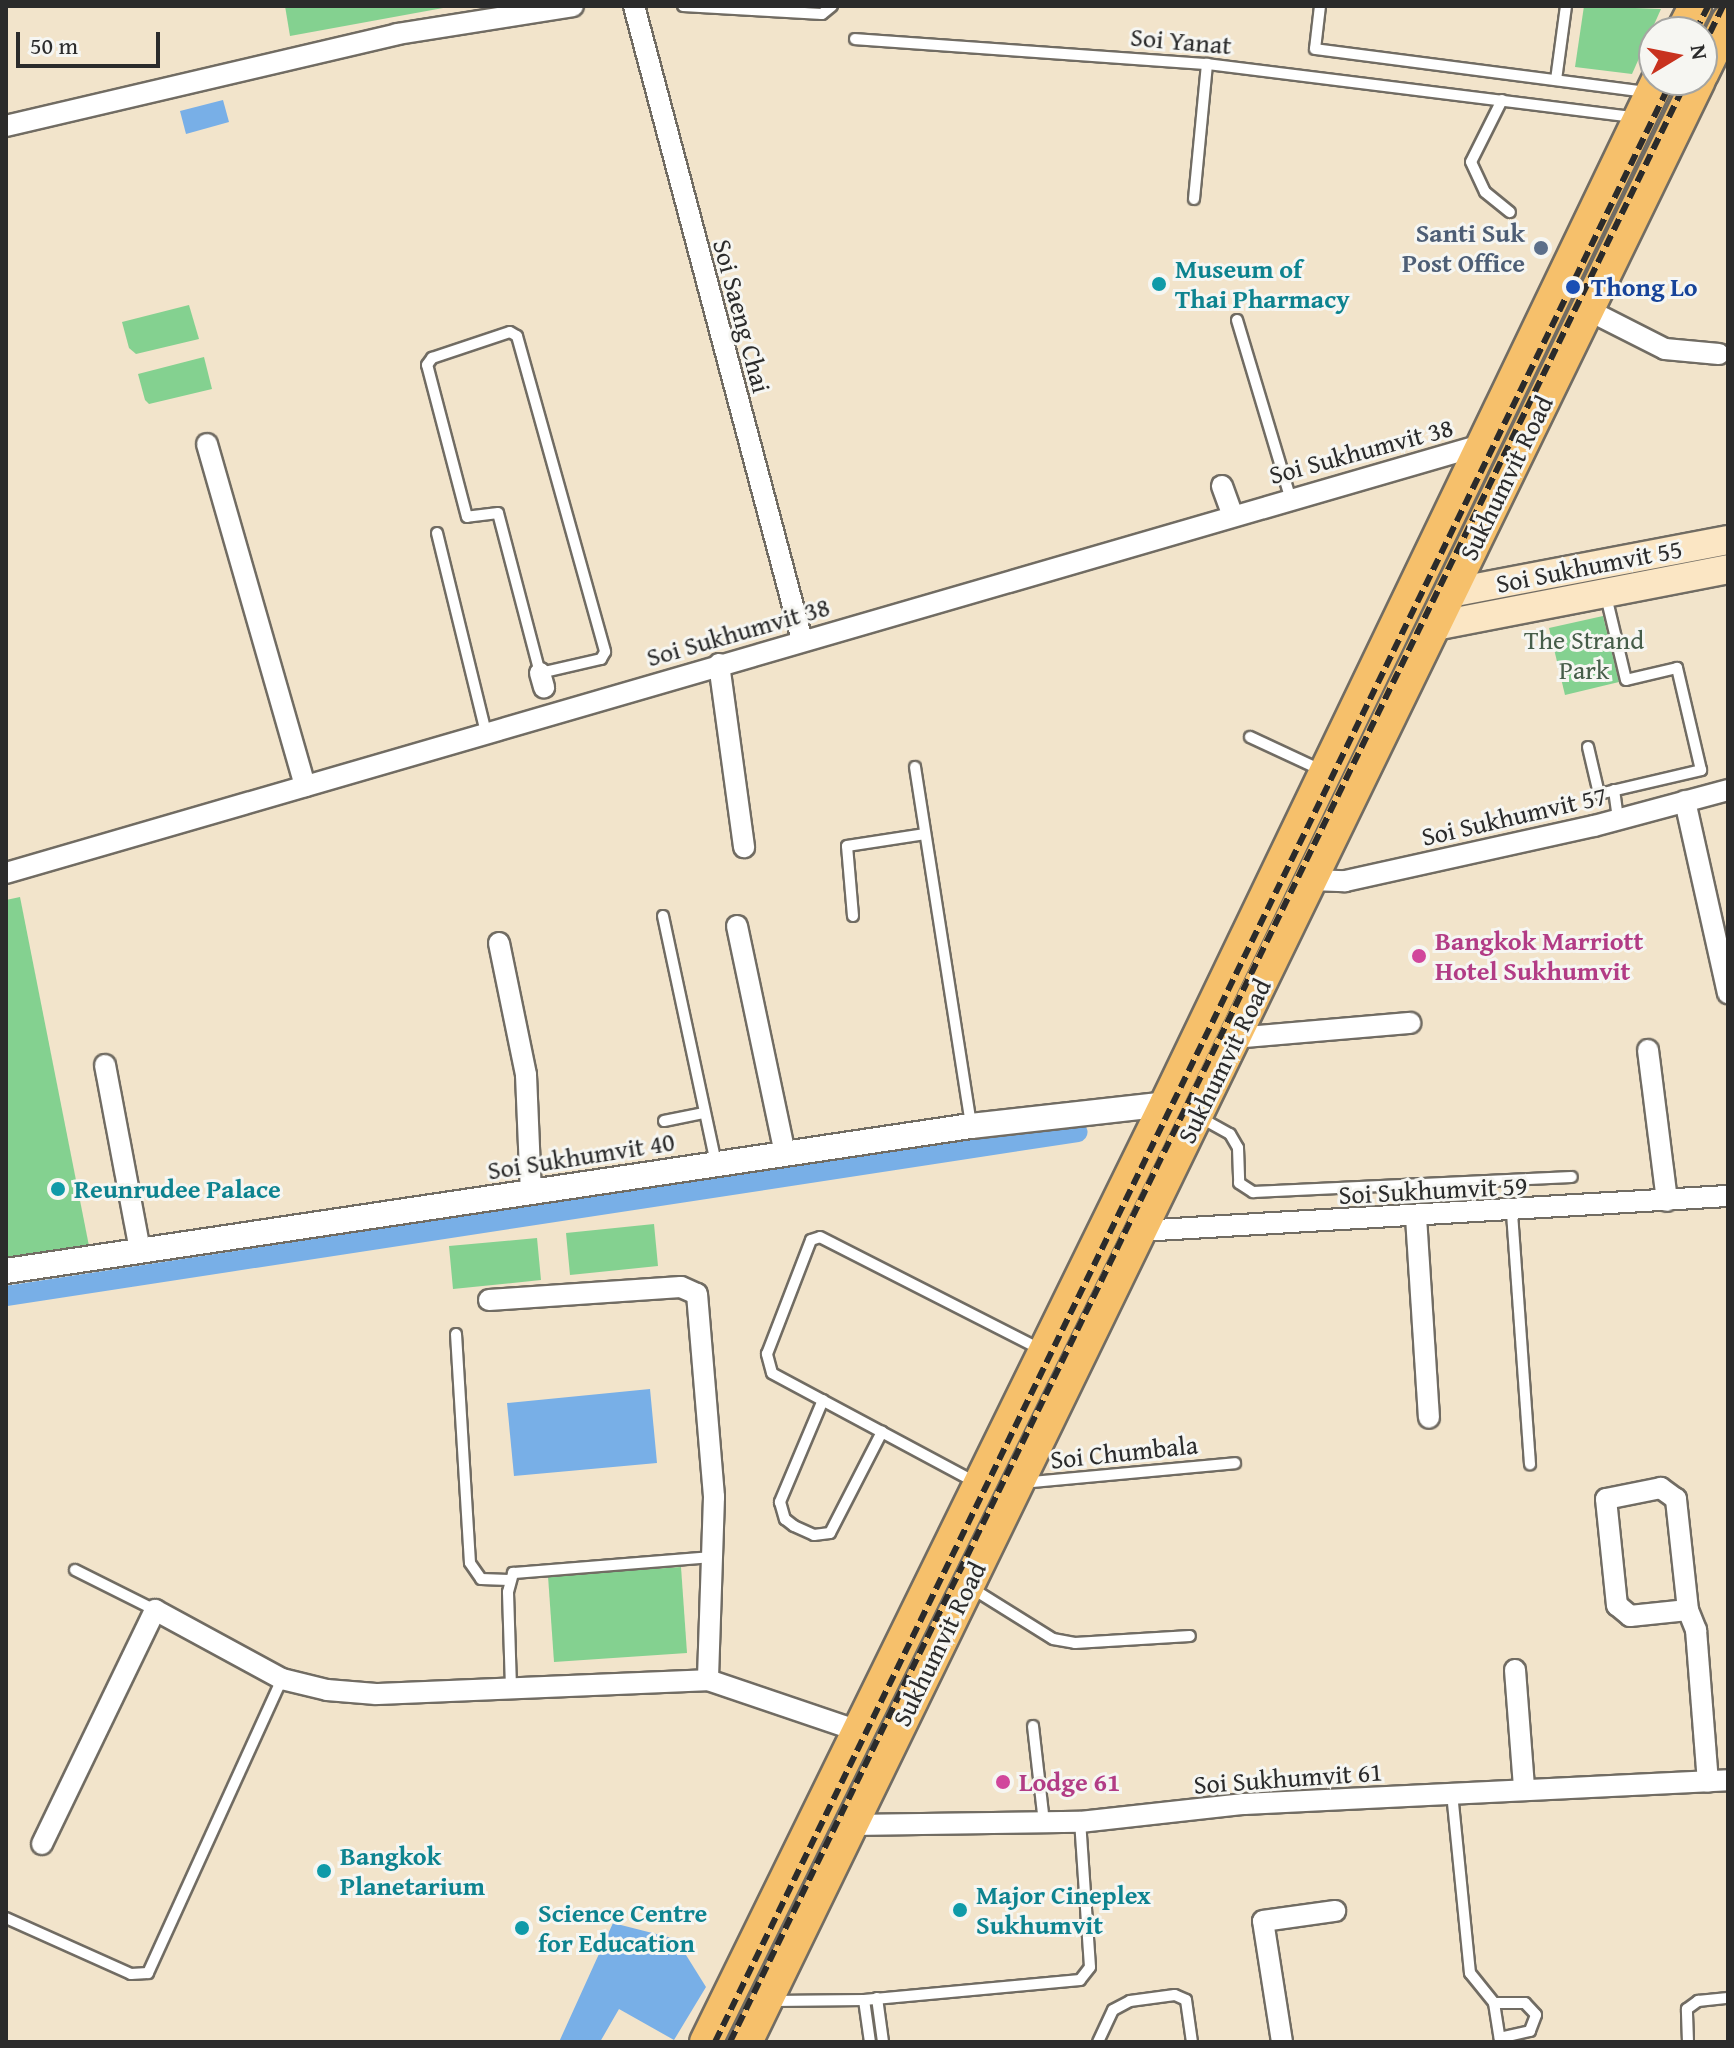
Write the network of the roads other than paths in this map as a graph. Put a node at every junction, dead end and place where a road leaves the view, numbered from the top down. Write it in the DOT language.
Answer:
graph roads {
  1 [pos="573,6"];
  2 [pos="634,6"];
  3 [pos="683,6"];
  4 [pos="832,6"];
  5 [pos="1320,6"];
  6 [pos="1566,6"];
  7 [pos="1728,21"];
  8 [pos="855,39"];
  9 [pos="1718,41"];
  10 [pos="1207,64"];
  11 [pos="1556,80"];
  12 [pos="1691,96"];
  13 [pos="1650,97"];
  14 [pos="1502,100"];
  15 [pos="6,126"];
  16 [pos="1194,199"];
  17 [pos="1510,212"];
  18 [pos="1588,310"];
  19 [pos="1237,320"];
  20 [pos="1719,354"];
  21 [pos="207,444"];
  22 [pos="1485,444"];
  23 [pos="1222,486"];
  24 [pos="1290,497"];
  25 [pos="1232,514"];
  26 [pos="437,533"];
  27 [pos="1728,540"];
  28 [pos="1728,569"];
  29 [pos="1422,577"];
  30 [pos="1450,593"];
  31 [pos="1606,594"];
  32 [pos="1403,615"];
  33 [pos="1435,626"];
  34 [pos="802,640"];
  35 [pos="719,664"];
  36 [pos="542,680"];
  37 [pos="549,714"];
  38 [pos="486,732"];
  39 [pos="1250,737"];
  40 [pos="1588,747"];
  41 [pos="915,767"];
  42 [pos="1326,772"];
  43 [pos="305,786"];
  44 [pos="1614,790"];
  45 [pos="1728,790"];
  46 [pos="1685,801"];
  47 [pos="1618,819"];
  48 [pos="925,834"];
  49 [pos="744,847"];
  50 [pos="6,873"];
  51 [pos="1311,880"];
  52 [pos="663,916"];
  53 [pos="853,916"];
  54 [pos="737,926"];
  55 [pos="499,943"];
  56 [pos="1728,993"];
  57 [pos="1410,1023"];
  58 [pos="1234,1038"];
  59 [pos="1648,1050"];
  60 [pos="105,1065"];
  61 [pos="1166,1104"];
  62 [pos="704,1113"];
  63 [pos="1196,1116"];
  64 [pos="664,1121"];
  65 [pos="971,1126"];
  66 [pos="785,1153"];
  67 [pos="716,1163"];
  68 [pos="1572,1177"];
  69 [pos="531,1192"];
  70 [pos="1728,1196"];
  71 [pos="1667,1201"];
  72 [pos="1512,1213"];
  73 [pos="1416,1217"];
  74 [pos="1140,1231"];
  75 [pos="140,1251"];
  76 [pos="6,1271"];
  77 [pos="489,1300"];
  78 [pos="456,1334"];
  79 [pos="1044,1351"];
  80 [pos="823,1400"];
  81 [pos="1429,1418"];
  82 [pos="882,1432"];
  83 [pos="1235,1463"];
  84 [pos="1530,1464"];
  85 [pos="979,1484"];
  86 [pos="1018,1484"];
  87 [pos="713,1557"];
  88 [pos="75,1570"];
  89 [pos="509,1580"];
  90 [pos="968,1586"];
  91 [pos="155,1610"];
  92 [pos="1688,1610"];
  93 [pos="1190,1636"];
  94 [pos="1515,1670"];
  95 [pos="282,1679"];
  96 [pos="708,1680"];
  97 [pos="511,1688"];
  98 [pos="1033,1726"];
  99 [pos="859,1731"];
  100 [pos="1718,1781"];
  101 [pos="1524,1788"];
  102 [pos="1452,1793"];
  103 [pos="821,1809"];
  104 [pos="1080,1822"];
  105 [pos="852,1825"];
  106 [pos="1035,1826"];
  107 [pos="42,1844"];
  108 [pos="1335,1911"];
  109 [pos="6,1918"];
  110 [pos="877,1998"];
  111 [pos="1728,1998"];
  112 [pos="864,2000"];
  113 [pos="766,2001"];
  114 [pos="1494,2003"];
  115 [pos="1500,2040"];
  116 [pos="706,2042"];
  117 [pos="746,2042"];
  118 [pos="870,2042"];
  119 [pos="883,2042"];
  120 [pos="1098,2042"];
  121 [pos="1192,2042"];
  122 [pos="1282,2042"];
  123 [pos="1688,2042"];
  1 -- 15 [label="street"];
  2 -- 34 [label="street, Soi Saeng Chai"];
  3 -- 4 [label="lane"];
  5 -- 11 [label="lane"];
  6 -- 11 [label="lane"];
  7 -- 9 [label="main road"];
  8 -- 10 [label="lane, Soi Yanat"];
  10 -- 14 [label="lane, Soi Yanat"];
  10 -- 16 [label="lane"];
  11 -- 13 [label="lane"];
  12 -- 18 [label="main road, Sukhumvit Road"];
  13 -- 14 [label="lane, Soi Yanat"];
  13 -- 22 [label="main road, Sukhumvit Road"];
  14 -- 17 [label="lane"];
  18 -- 20 [label="street"];
  18 -- 30 [label="main road, Sukhumvit Road"];
  19 -- 24 [label="lane"];
  21 -- 43 [label="street"];
  22 -- 24 [label="street, Soi Sukhumvit 38"];
  22 -- 29 [label="main road, Sukhumvit Road"];
  23 -- 25 [label="street"];
  24 -- 25 [label="street, Soi Sukhumvit 38"];
  25 -- 34 [label="street, Soi Sukhumvit 38"];
  26 -- 38 [label="lane"];
  27 -- 30 [label="main road, Soi Sukhumvit 55"];
  28 -- 31 [label="main road, Soi Sukhumvit 55"];
  29 -- 30 [label="main road"];
  29 -- 32 [label="main road, Sukhumvit Road"];
  30 -- 33 [label="main road, Sukhumvit Road"];
  31 -- 33 [label="main road, Soi Sukhumvit 55"];
  31 -- 44 [label="lane"];
  32 -- 33 [label="main road"];
  32 -- 42 [label="main road, Sukhumvit Road"];
  33 -- 51 [label="main road, Sukhumvit Road"];
  34 -- 35 [label="street, Soi Sukhumvit 38"];
  35 -- 37 [label="street, Soi Sukhumvit 38"];
  35 -- 49 [label="street"];
  36 -- 36 [label="lane"];
  36 -- 37 [label="lane"];
  37 -- 38 [label="street, Soi Sukhumvit 38"];
  38 -- 43 [label="street, Soi Sukhumvit 38"];
  39 -- 42 [label="lane"];
  40 -- 44 [label="lane"];
  41 -- 48 [label="lane"];
  42 -- 61 [label="main road, Sukhumvit Road"];
  43 -- 50 [label="street, Soi Sukhumvit 38"];
  44 -- 47 [label="lane"];
  45 -- 46 [label="street, Soi Sukhumvit 57"];
  46 -- 47 [label="street, Soi Sukhumvit 57"];
  46 -- 56 [label="street"];
  47 -- 51 [label="street, Soi Sukhumvit 57"];
  48 -- 53 [label="lane"];
  48 -- 65 [label="lane"];
  51 -- 58 [label="main road, Sukhumvit Road"];
  52 -- 62 [label="lane"];
  54 -- 66 [label="street"];
  55 -- 69 [label="street"];
  57 -- 58 [label="street"];
  58 -- 63 [label="main road, Sukhumvit Road"];
  59 -- 71 [label="street"];
  60 -- 75 [label="street"];
  61 -- 63 [label="main road"];
  61 -- 65 [label="street, Soi Sukhumvit 40"];
  61 -- 79 [label="main road, Sukhumvit Road"];
  62 -- 64 [label="lane"];
  62 -- 67 [label="lane"];
  63 -- 68 [label="lane"];
  63 -- 74 [label="main road, Sukhumvit Road"];
  65 -- 66 [label="street, Soi Sukhumvit 40"];
  66 -- 67 [label="street, Soi Sukhumvit 40"];
  67 -- 69 [label="street, Soi Sukhumvit 40"];
  69 -- 75 [label="street, Soi Sukhumvit 40"];
  70 -- 71 [label="street, Soi Sukhumvit 59"];
  71 -- 72 [label="street, Soi Sukhumvit 59"];
  72 -- 73 [label="street, Soi Sukhumvit 59"];
  72 -- 84 [label="lane"];
  73 -- 74 [label="street, Soi Sukhumvit 59"];
  73 -- 81 [label="street"];
  74 -- 86 [label="main road, Sukhumvit Road"];
  75 -- 76 [label="street, Soi Sukhumvit 40"];
  77 -- 87 [label="street"];
  78 -- 89 [label="lane"];
  79 -- 80 [label="lane"];
  79 -- 85 [label="main road, Sukhumvit Road"];
  80 -- 82 [label="lane"];
  80 -- 82 [label="lane"];
  82 -- 85 [label="lane"];
  83 -- 86 [label="lane, Soi Chumbala"];
  85 -- 99 [label="main road, Sukhumvit Road"];
  86 -- 90 [label="main road, Sukhumvit Road"];
  87 -- 89 [label="lane"];
  87 -- 96 [label="street"];
  88 -- 91 [label="lane"];
  89 -- 97 [label="lane"];
  90 -- 93 [label="lane"];
  90 -- 105 [label="main road, Sukhumvit Road"];
  91 -- 95 [label="street"];
  91 -- 107 [label="street"];
  92 -- 92 [label="street"];
  92 -- 100 [label="street"];
  94 -- 101 [label="street"];
  95 -- 97 [label="street"];
  95 -- 109 [label="lane"];
  96 -- 97 [label="street"];
  96 -- 99 [label="street"];
  98 -- 106 [label="lane"];
  99 -- 103 [label="main road, Sukhumvit Road"];
  100 -- 101 [label="street, Soi Sukhumvit 61"];
  101 -- 102 [label="street, Soi Sukhumvit 61"];
  102 -- 104 [label="street, Soi Sukhumvit 61"];
  102 -- 114 [label="lane"];
  103 -- 105 [label="main road"];
  103 -- 116 [label="main road, Sukhumvit Road"];
  104 -- 106 [label="street, Soi Sukhumvit 61"];
  104 -- 110 [label="lane"];
  105 -- 106 [label="street, Soi Sukhumvit 61"];
  105 -- 113 [label="main road, Sukhumvit Road"];
  108 -- 122 [label="street"];
  110 -- 112 [label="lane"];
  110 -- 119 [label="lane"];
  111 -- 123 [label="lane"];
  112 -- 113 [label="lane"];
  112 -- 118 [label="lane"];
  113 -- 117 [label="main road, Sukhumvit Road"];
  114 -- 115 [label="lane"];
  114 -- 115 [label="lane"];
  120 -- 121 [label="lane"];
}
